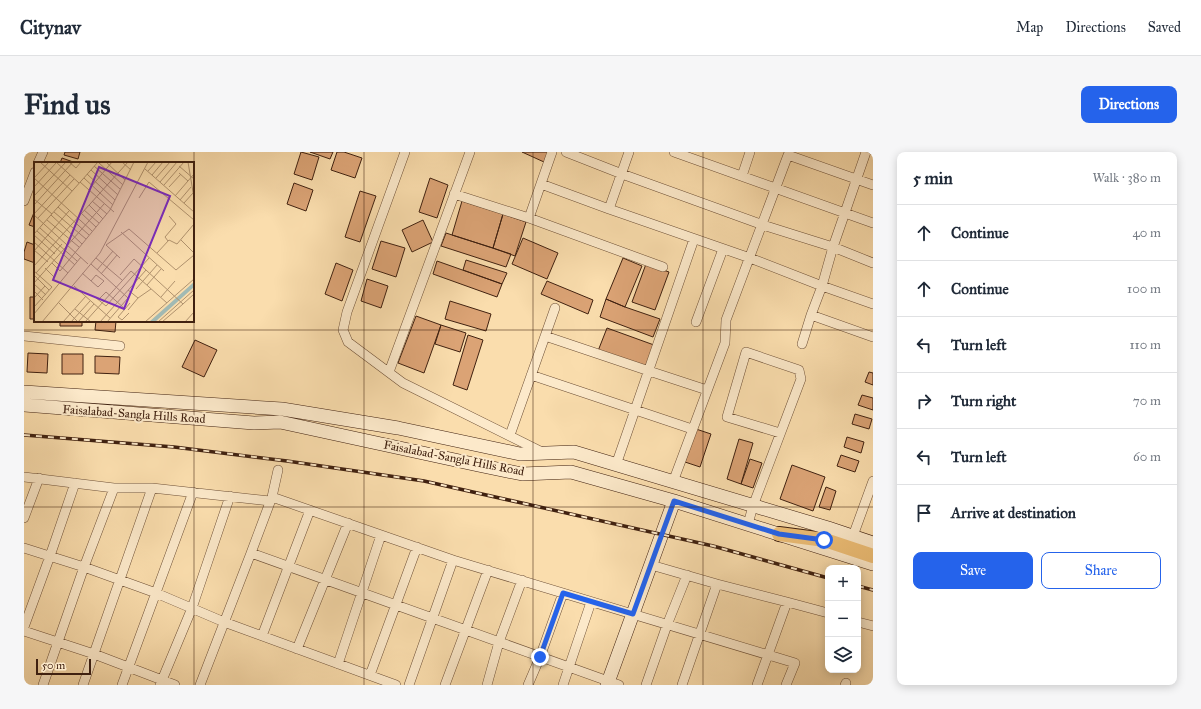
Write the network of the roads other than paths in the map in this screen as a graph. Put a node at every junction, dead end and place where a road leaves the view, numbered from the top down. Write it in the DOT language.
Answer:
graph roads {
  1 [pos="43,152"];
  2 [pos="405,152"];
  3 [pos="470,152"];
  4 [pos="552,152"];
  5 [pos="566,152"];
  6 [pos="629,152"];
  7 [pos="674,152"];
  8 [pos="750,152"];
  9 [pos="866,152"];
  10 [pos="38,162"];
  11 [pos="622,174"];
  12 [pos="34,175"];
  13 [pos="742,176"];
  14 [pos="856,180"];
  15 [pos="541,184"];
  16 [pos="873,185"];
  17 [pos="776,188"];
  18 [pos="454,194"];
  19 [pos="24,201"];
  20 [pos="609,209"];
  21 [pos="845,214"];
  22 [pos="529,218"];
  23 [pos="873,223"];
  24 [pos="763,225"];
  25 [pos="694,239"];
  26 [pos="833,247"];
  27 [pos="722,248"];
  28 [pos="750,258"];
  29 [pos="873,263"];
  30 [pos="663,267"];
  31 [pos="822,286"];
  32 [pos="873,304"];
  33 [pos="555,308"];
  34 [pos="811,315"];
  35 [pos="696,322"];
  36 [pos="24,336"];
  37 [pos="545,336"];
  38 [pos="873,337"];
  39 [pos="802,344"];
  40 [pos="120,346"];
  41 [pos="648,371"];
  42 [pos="389,372"];
  43 [pos="531,375"];
  44 [pos="708,390"];
  45 [pos="24,392"];
  46 [pos="24,405"];
  47 [pos="635,410"];
  48 [pos="692,429"];
  49 [pos="780,433"];
  50 [pos="510,435"];
  51 [pos="546,453"];
  52 [pos="616,465"];
  53 [pos="278,470"];
  54 [pos="635,470"];
  55 [pos="24,477"];
  56 [pos="38,478"];
  57 [pos="873,481"];
  58 [pos="76,482"];
  59 [pos="673,482"];
  60 [pos="114,488"];
  61 [pos="152,488"];
  62 [pos="629,488"];
  63 [pos="193,492"];
  64 [pos="230,496"];
  65 [pos="271,499"];
  66 [pos="674,501"];
  67 [pos="27,503"];
  68 [pos="752,505"];
  69 [pos="310,510"];
  70 [pos="24,518"];
  71 [pos="348,523"];
  72 [pos="747,524"];
  73 [pos="779,534"];
  74 [pos="381,535"];
  75 [pos="853,536"];
  76 [pos="873,543"];
  77 [pos="417,547"];
  78 [pos="24,548"];
  79 [pos="252,554"];
  80 [pos="50,556"];
  81 [pos="873,556"];
  82 [pos="453,560"];
  83 [pos="873,564"];
  84 [pos="651,565"];
  85 [pos="288,566"];
  86 [pos="84,567"];
  87 [pos="488,570"];
  88 [pos="687,575"];
  89 [pos="325,580"];
  90 [pos="522,580"];
  91 [pos="120,581"];
  92 [pos="717,584"];
  93 [pos="362,593"];
  94 [pos="563,593"];
  95 [pos="156,594"];
  96 [pos="591,602"];
  97 [pos="787,602"];
  98 [pos="396,605"];
  99 [pos="192,608"];
  100 [pos="825,612"];
  101 [pos="633,614"];
  102 [pos="433,618"];
  103 [pos="224,622"];
  104 [pos="861,623"];
  105 [pos="667,624"];
  106 [pos="873,626"];
  107 [pos="24,627"];
  108 [pos="466,630"];
  109 [pos="24,631"];
  110 [pos="700,635"];
  111 [pos="262,636"];
  112 [pos="58,642"];
  113 [pos="499,642"];
  114 [pos="297,649"];
  115 [pos="94,654"];
  116 [pos="768,655"];
  117 [pos="540,657"];
  118 [pos="338,664"];
  119 [pos="129,667"];
  120 [pos="569,667"];
  121 [pos="370,675"];
  122 [pos="161,682"];
  123 [pos="611,684"];
  124 [pos="43,685"];
  125 [pos="83,685"];
  126 [pos="122,685"];
  127 [pos="175,685"];
  128 [pos="200,685"];
  129 [pos="396,685"];
  130 [pos="409,685"];
  131 [pos="445,685"];
  132 [pos="487,685"];
  133 [pos="528,685"];
  134 [pos="563,685"];
  135 [pos="646,685"];
  136 [pos="682,685"];
  137 [pos="757,685"];
  138 [pos="786,685"];
  1 -- 10 [label="street"];
  2 -- 42 [label="street"];
  3 -- 18 [label="street"];
  4 -- 15 [label="street"];
  5 -- 11 [label="street"];
  6 -- 11 [label="street"];
  7 -- 13 [label="street"];
  8 -- 13 [label="street"];
  9 -- 14 [label="street"];
  11 -- 20 [label="street"];
  11 -- 24 [label="street"];
  12 -- 19 [label="street"];
  13 -- 17 [label="street"];
  14 -- 16 [label="street"];
  14 -- 17 [label="street"];
  14 -- 21 [label="street"];
  15 -- 20 [label="street"];
  15 -- 22 [label="street"];
  17 -- 21 [label="street"];
  17 -- 24 [label="street"];
  18 -- 22 [label="street"];
  18 -- 42 [label="street"];
  20 -- 25 [label="street"];
  21 -- 23 [label="street"];
  21 -- 26 [label="street"];
  22 -- 30 [label="street"];
  24 -- 26 [label="street"];
  24 -- 28 [label="street"];
  25 -- 27 [label="street"];
  25 -- 41 [label="street"];
  26 -- 29 [label="street"];
  26 -- 31 [label="street"];
  27 -- 28 [label="street"];
  27 -- 35 [label="street"];
  28 -- 31 [label="street"];
  28 -- 44 [label="street"];
  31 -- 32 [label="street"];
  31 -- 34 [label="street"];
  33 -- 37 [label="street"];
  34 -- 38 [label="street"];
  34 -- 39 [label="street"];
  36 -- 40 [label="street"];
  37 -- 41 [label="street"];
  37 -- 43 [label="street"];
  41 -- 44 [label="street"];
  41 -- 47 [label="street"];
  42 -- 50 [label="street"];
  43 -- 47 [label="street"];
  43 -- 50 [label="street"];
  44 -- 48 [label="street"];
  45 -- 51 [label="main road, Faisalabad-Sangla Hills Road"];
  46 -- 62 [label="main road, Faisalabad-Sangla Hills Road"];
  47 -- 48 [label="street"];
  47 -- 52 [label="street"];
  48 -- 59 [label="street"];
  49 -- 49 [label="street"];
  49 -- 68 [label="street"];
  50 -- 51 [label="street"];
  51 -- 52 [label="main road, Faisalabad-Sangla Hills Road"];
  52 -- 54 [label="main road, Faisalabad-Sangla Hills Road"];
  53 -- 65 [label="street"];
  54 -- 59 [label="main road, Faisalabad-Sangla Hills Road"];
  54 -- 62 [label="main road"];
  55 -- 56 [label="street"];
  56 -- 58 [label="street"];
  56 -- 67 [label="street"];
  57 -- 75 [label="street"];
  58 -- 60 [label="street"];
  58 -- 80 [label="street"];
  59 -- 68 [label="main road, Faisalabad-Sangla Hills Road"];
  60 -- 61 [label="street"];
  60 -- 86 [label="street"];
  61 -- 63 [label="street"];
  61 -- 91 [label="street"];
  62 -- 66 [label="main road, Faisalabad-Sangla Hills Road"];
  63 -- 64 [label="street"];
  63 -- 95 [label="street"];
  64 -- 65 [label="street"];
  64 -- 99 [label="street"];
  65 -- 69 [label="street"];
  65 -- 79 [label="street"];
  66 -- 72 [label="main road, Faisalabad-Sangla Hills Road"];
  66 -- 84 [label="main road"];
  67 -- 70 [label="street"];
  68 -- 72 [label="main road"];
  68 -- 75 [label="main road, Faisalabad-Sangla Hills Road"];
  69 -- 71 [label="street"];
  69 -- 85 [label="street"];
  71 -- 74 [label="street"];
  71 -- 89 [label="street"];
  72 -- 73 [label="main road, Faisalabad-Sangla Hills Road"];
  73 -- 81 [label="main road"];
  73 -- 83 [label="main road, Faisalabad-Sangla Hills Road"];
  74 -- 77 [label="street"];
  74 -- 93 [label="street"];
  75 -- 76 [label="main road, Faisalabad-Sangla Hills Road"];
  77 -- 82 [label="street"];
  77 -- 98 [label="street"];
  78 -- 80 [label="street"];
  79 -- 85 [label="street"];
  79 -- 103 [label="street"];
  80 -- 86 [label="street"];
  80 -- 107 [label="street"];
  82 -- 87 [label="street"];
  82 -- 102 [label="street"];
  84 -- 88 [label="street"];
  84 -- 101 [label="main road"];
  85 -- 89 [label="street"];
  85 -- 111 [label="street"];
  86 -- 91 [label="street"];
  86 -- 112 [label="street"];
  87 -- 90 [label="street"];
  87 -- 108 [label="street"];
  88 -- 92 [label="street"];
  88 -- 105 [label="street"];
  89 -- 93 [label="street"];
  89 -- 114 [label="street"];
  90 -- 94 [label="street"];
  90 -- 113 [label="street"];
  91 -- 95 [label="street"];
  91 -- 115 [label="street"];
  92 -- 97 [label="street"];
  92 -- 110 [label="street"];
  93 -- 98 [label="street"];
  93 -- 118 [label="street"];
  94 -- 96 [label="street"];
  94 -- 117 [label="street"];
  95 -- 99 [label="street"];
  95 -- 119 [label="street"];
  96 -- 101 [label="street"];
  96 -- 120 [label="street"];
  97 -- 100 [label="street"];
  97 -- 116 [label="street"];
  98 -- 102 [label="street"];
  98 -- 121 [label="street"];
  99 -- 103 [label="street"];
  99 -- 122 [label="street"];
  101 -- 105 [label="street"];
  101 -- 123 [label="main road"];
  102 -- 108 [label="street"];
  102 -- 130 [label="street"];
  103 -- 111 [label="street"];
  103 -- 128 [label="street"];
  104 -- 106 [label="street"];
  105 -- 110 [label="street"];
  105 -- 135 [label="street"];
  108 -- 113 [label="street"];
  108 -- 131 [label="street"];
  109 -- 112 [label="street"];
  110 -- 116 [label="street"];
  110 -- 136 [label="street"];
  111 -- 114 [label="street"];
  112 -- 115 [label="street"];
  112 -- 124 [label="street"];
  113 -- 117 [label="street"];
  113 -- 132 [label="street"];
  114 -- 118 [label="street"];
  115 -- 119 [label="street"];
  115 -- 125 [label="street"];
  116 -- 137 [label="street"];
  116 -- 138 [label="street"];
  117 -- 120 [label="street"];
  117 -- 133 [label="street"];
  118 -- 121 [label="street"];
  119 -- 122 [label="street"];
  119 -- 126 [label="street"];
  120 -- 123 [label="street"];
  120 -- 134 [label="street"];
  121 -- 129 [label="street"];
  122 -- 127 [label="street"];
}
